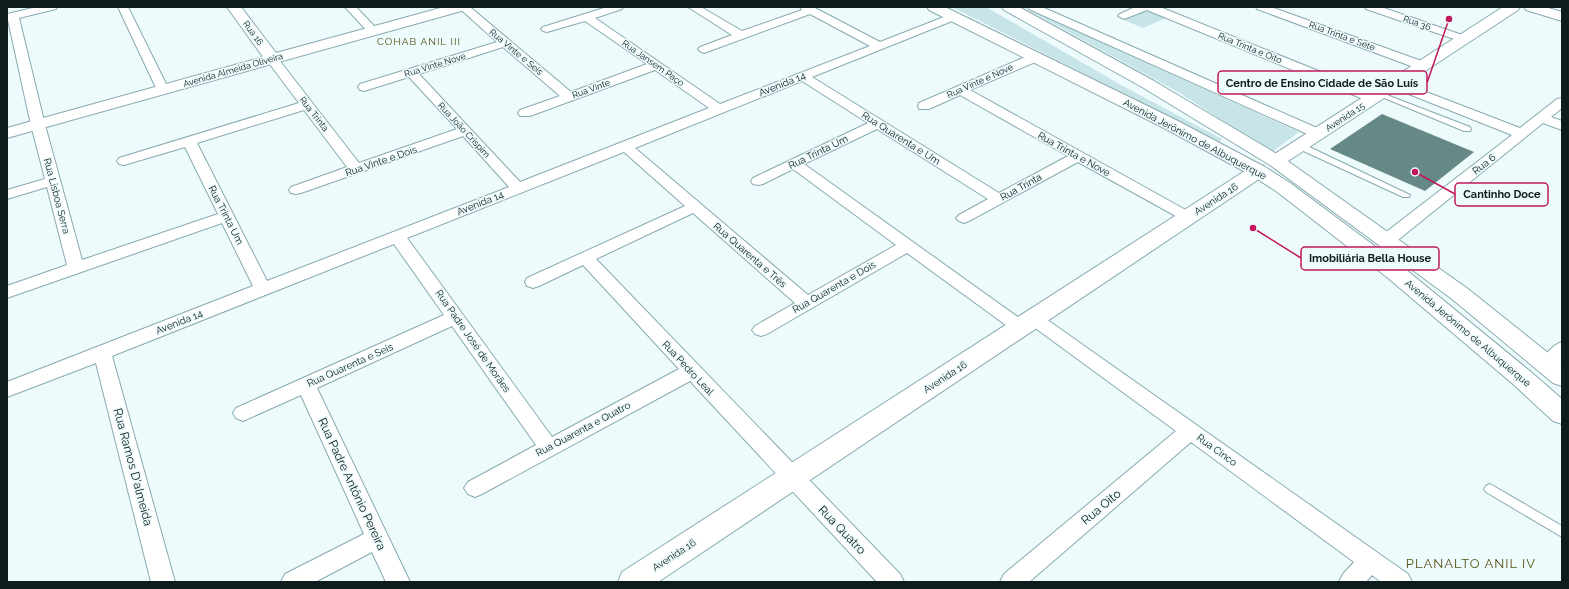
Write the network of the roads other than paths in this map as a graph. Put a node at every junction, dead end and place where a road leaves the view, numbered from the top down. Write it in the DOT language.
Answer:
graph roads {
  1 [pos="52,7"];
  2 [pos="123,7"];
  3 [pos="234,7"];
  4 [pos="350,7"];
  5 [pos="460,7"];
  6 [pos="463,7"];
  7 [pos="618,7"];
  8 [pos="693,7"];
  9 [pos="934,7"];
  10 [pos="999,7"];
  11 [pos="1009,7"];
  12 [pos="1032,7"];
  13 [pos="1144,7"];
  14 [pos="1150,7"];
  15 [pos="1260,7"];
  16 [pos="1370,7"];
  17 [pos="1513,7"];
  18 [pos="1531,7"];
  19 [pos="808,9"];
  20 [pos="950,12"];
  21 [pos="587,16"];
  22 [pos="1124,16"];
  23 [pos="10,17"];
  24 [pos="1562,17"];
  25 [pos="547,29"];
  26 [pos="373,31"];
  27 [pos="742,36"];
  28 [pos="1464,39"];
  29 [pos="505,42"];
  30 [pos="879,46"];
  31 [pos="704,49"];
  32 [pos="1094,54"];
  33 [pos="1036,57"];
  34 [pos="272,59"];
  35 [pos="656,65"];
  36 [pos="1423,66"];
  37 [pos="411,72"];
  38 [pos="802,76"];
  39 [pos="1395,84"];
  40 [pos="364,87"];
  41 [pos="163,90"];
  42 [pos="960,90"];
  43 [pos="1376,96"];
  44 [pos="569,97"];
  45 [pos="1562,102"];
  46 [pos="307,105"];
  47 [pos="924,106"];
  48 [pos="719,109"];
  49 [pos="526,113"];
  50 [pos="1542,118"];
  51 [pos="878,124"];
  52 [pos="38,125"];
  53 [pos="1562,126"];
  54 [pos="1467,129"];
  55 [pos="465,131"];
  56 [pos="7,133"];
  57 [pos="1318,134"];
  58 [pos="1522,134"];
  59 [pos="190,141"];
  60 [pos="625,146"];
  61 [pos="1300,146"];
  62 [pos="1078,156"];
  63 [pos="124,161"];
  64 [pos="794,164"];
  65 [pos="1267,166"];
  66 [pos="356,169"];
  67 [pos="53,181"];
  68 [pos="758,181"];
  69 [pos="518,188"];
  70 [pos="296,190"];
  71 [pos="7,195"];
  72 [pos="1406,195"];
  73 [pos="999,199"];
  74 [pos="695,207"];
  75 [pos="227,216"];
  76 [pos="1188,217"];
  77 [pos="964,218"];
  78 [pos="397,236"];
  79 [pos="1387,240"];
  80 [pos="907,246"];
  81 [pos="585,258"];
  82 [pos="76,268"];
  83 [pos="533,282"];
  84 [pos="263,289"];
  85 [pos="7,292"];
  86 [pos="806,303"];
  87 [pos="456,317"];
  88 [pos="1027,323"];
  89 [pos="761,330"];
  90 [pos="1562,349"];
  91 [pos="102,352"];
  92 [pos="692,371"];
  93 [pos="1555,371"];
  94 [pos="306,385"];
  95 [pos="7,390"];
  96 [pos="243,413"];
  97 [pos="1562,414"];
  98 [pos="1190,431"];
  99 [pos="548,447"];
  100 [pos="792,477"];
  101 [pos="475,488"];
  102 [pos="1490,489"];
  103 [pos="1562,532"];
  104 [pos="377,538"];
  105 [pos="1370,560"];
  106 [pos="163,582"];
  107 [pos="293,582"];
  108 [pos="398,582"];
  109 [pos="632,582"];
  110 [pos="892,582"];
  111 [pos="1012,582"];
  112 [pos="1351,582"];
  113 [pos="1400,582"];
  1 -- 23 [label="street"];
  2 -- 41 [label="street"];
  3 -- 34 [label="street, Rua 16"];
  4 -- 26 [label="street"];
  5 -- 26 [label="street, Avenida Almeida Oliveira"];
  6 -- 29 [label="street, Rua Vinte e Seis"];
  7 -- 21 [label="street"];
  8 -- 27 [label="street"];
  9 -- 20 [label="street, Avenida Jerônimo de Albuquerque"];
  10 -- 32 [label="street"];
  11 -- 32 [label="street, Avenida Jerônimo de Albuquerque"];
  12 -- 57 [label="street"];
  13 -- 22 [label="street"];
  14 -- 43 [label="street, Rua Trinta e Oito"];
  15 -- 36 [label="street, Rua Trinta e Sete"];
  16 -- 28 [label="street, Rua 36"];
  17 -- 28 [label="street, Avenida 15"];
  18 -- 24 [label="street"];
  19 -- 27 [label="street"];
  19 -- 30 [label="street"];
  20 -- 30 [label="street, Avenida 14"];
  20 -- 33 [label="street, Avenida Jerônimo de Albuquerque"];
  21 -- 25 [label="street"];
  21 -- 35 [label="street, Rua Jansem Paço"];
  23 -- 52 [label="street, Rua Lisboa Serra"];
  26 -- 34 [label="street, Avenida Almeida Oliveira"];
  27 -- 31 [label="street"];
  28 -- 36 [label="street, Avenida 15"];
  29 -- 37 [label="street, Rua Vinte Nove"];
  29 -- 44 [label="street, Rua Vinte e Seis"];
  30 -- 38 [label="street, Avenida 14"];
  32 -- 65 [label="street, Avenida Jerônimo de Albuquerque"];
  33 -- 42 [label="street, Rua Vinte e Nove"];
  33 -- 65 [label="street, Avenida Jerônimo de Albuquerque"];
  34 -- 41 [label="street, Avenida Almeida Oliveira"];
  34 -- 46 [label="street, Rua Trinta"];
  35 -- 44 [label="street, Rua Vinte"];
  35 -- 48 [label="street, Rua Jansem Paço"];
  36 -- 39 [label="street, Avenida 15"];
  37 -- 40 [label="street, Rua Vinte Nove"];
  37 -- 55 [label="street, Rua João Crispim"];
  38 -- 48 [label="street, Avenida 14"];
  38 -- 51 [label="street, Rua Quarenta e Um"];
  39 -- 43 [label="street, Avenida 15"];
  39 -- 58 [label="street"];
  41 -- 52 [label="street, Avenida Almeida Oliveira"];
  42 -- 47 [label="street, Rua Vinte e Nove"];
  42 -- 62 [label="street, Rua Trinta e Nove"];
  43 -- 54 [label="lane"];
  43 -- 57 [label="street, Avenida 15"];
  44 -- 49 [label="street, Rua Vinte"];
  45 -- 50 [label="street, Rua 6"];
  46 -- 59 [label="street"];
  46 -- 66 [label="street, Rua Trinta"];
  48 -- 60 [label="street, Avenida 14"];
  50 -- 53 [label="street"];
  50 -- 58 [label="street, Rua 6"];
  51 -- 64 [label="street, Rua Trinta Um"];
  51 -- 73 [label="street, Rua Quarenta e Um"];
  52 -- 56 [label="street, Avenida Almeida Oliveira"];
  52 -- 67 [label="street, Rua Lisboa Serra"];
  55 -- 66 [label="street, Rua Vinte e Dois"];
  55 -- 69 [label="street, Rua João Crispim"];
  57 -- 61 [label="street, Avenida 15"];
  58 -- 79 [label="street, Rua 6"];
  59 -- 63 [label="street"];
  59 -- 75 [label="street, Rua Trinta Um"];
  60 -- 69 [label="street, Avenida 14"];
  60 -- 74 [label="street, Rua Quarenta e Três"];
  61 -- 65 [label="street, Avenida 15"];
  61 -- 72 [label="lane"];
  62 -- 73 [label="street, Rua Trinta"];
  62 -- 76 [label="street, Rua Trinta e Nove"];
  64 -- 68 [label="street, Rua Trinta Um"];
  64 -- 80 [label="street"];
  65 -- 76 [label="street, Avenida 16"];
  65 -- 79 [label="street, Avenida Jerônimo de Albuquerque"];
  65 -- 97 [label="street, Avenida Jerônimo de Albuquerque"];
  66 -- 70 [label="street, Rua Vinte e Dois"];
  67 -- 71 [label="street"];
  67 -- 82 [label="street, Rua Lisboa Serra"];
  69 -- 78 [label="street, Avenida 14"];
  73 -- 77 [label="street, Rua Trinta"];
  74 -- 81 [label="street"];
  74 -- 86 [label="street, Rua Quarenta e Três"];
  75 -- 82 [label="street"];
  75 -- 84 [label="street, Rua Trinta Um"];
  76 -- 88 [label="street, Avenida 16"];
  78 -- 84 [label="street, Avenida 14"];
  78 -- 87 [label="street, Rua Padre José de Morães"];
  79 -- 93 [label="street, Avenida Jerônimo de Albuquerque"];
  80 -- 86 [label="street, Rua Quarenta e Dois"];
  80 -- 88 [label="street"];
  81 -- 83 [label="street"];
  81 -- 92 [label="street, Rua Pedro Leal"];
  82 -- 85 [label="street"];
  84 -- 91 [label="street, Avenida 14"];
  86 -- 89 [label="street, Rua Quarenta e Dois"];
  87 -- 94 [label="street, Rua Quarenta e Seis"];
  87 -- 99 [label="street, Rua Padre José de Morães"];
  88 -- 98 [label="street, Rua Cinco"];
  88 -- 100 [label="street, Avenida 16"];
  90 -- 93 [label="street"];
  91 -- 95 [label="street, Avenida 14"];
  91 -- 106 [label="street, Rua Ramos D'almeida"];
  92 -- 99 [label="street, Rua Quarenta e Quatro"];
  92 -- 100 [label="street, Rua Pedro Leal"];
  94 -- 96 [label="street, Rua Quarenta e Seis"];
  94 -- 104 [label="street, Rua Padre Antônio Pereira"];
  98 -- 105 [label="street, Rua Cinco"];
  98 -- 111 [label="street, Rua Oito"];
  99 -- 101 [label="street, Rua Quarenta e Quatro"];
  100 -- 109 [label="street, Avenida 16"];
  100 -- 110 [label="street, Rua Quatro"];
  102 -- 103 [label="lane"];
  104 -- 107 [label="street"];
  104 -- 108 [label="street, Rua Padre Antônio Pereira"];
  105 -- 112 [label="street"];
  105 -- 113 [label="street, Rua Cinco"];
}
